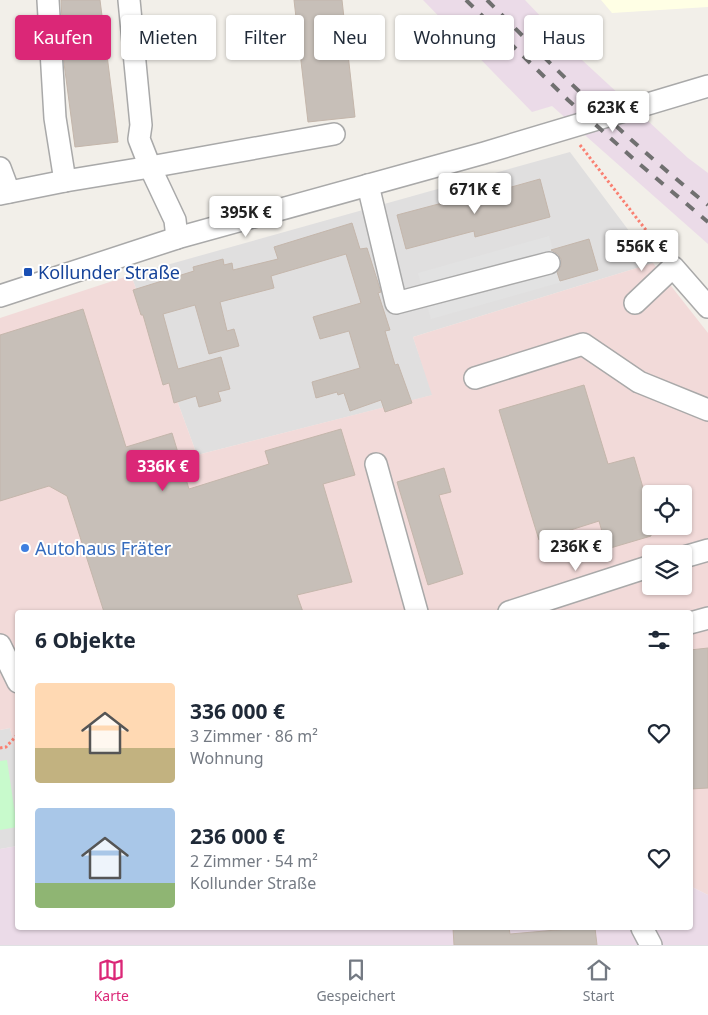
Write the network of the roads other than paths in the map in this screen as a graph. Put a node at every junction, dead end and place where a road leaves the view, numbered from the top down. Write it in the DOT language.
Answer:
graph roads {
  1 [pos="48,0"];
  2 [pos="129,0"];
  3 [pos="708,86"];
  4 [pos="334,134"];
  5 [pos="150,167"];
  6 [pos="0,168"];
  7 [pos="65,181"];
  8 [pos="368,185"];
  9 [pos="4,193"];
  10 [pos="177,238"];
  11 [pos="549,263"];
  12 [pos="0,296"];
  13 [pos="634,303"];
  14 [pos="708,307"];
  15 [pos="475,378"];
  16 [pos="708,410"];
  17 [pos="376,464"];
  18 [pos="708,550"];
  19 [pos="692,555"];
  20 [pos="642,569"];
  21 [pos="416,610"];
  22 [pos="533,610"];
  23 [pos="708,618"];
  24 [pos="693,621"];
  25 [pos="0,645"];
  26 [pos="15,676"];
  27 [pos="643,930"];
  28 [pos="651,945"];
  1 -- 7 [label="street"];
  2 -- 5 [label="street"];
  3 -- 8 [label="street"];
  4 -- 5 [label="street"];
  5 -- 7 [label="street"];
  5 -- 10 [label="street"];
  6 -- 9 [label="street"];
  7 -- 9 [label="street"];
  8 -- 10 [label="street"];
  8 -- 11 [label="street"];
  10 -- 12 [label="street"];
  13 -- 14 [label="street"];
  15 -- 16 [label="street"];
  17 -- 21 [label="street"];
  18 -- 19 [label="street"];
  20 -- 22 [label="street"];
  23 -- 24 [label="street"];
  25 -- 26 [label="street"];
  27 -- 28 [label="street"];
}
